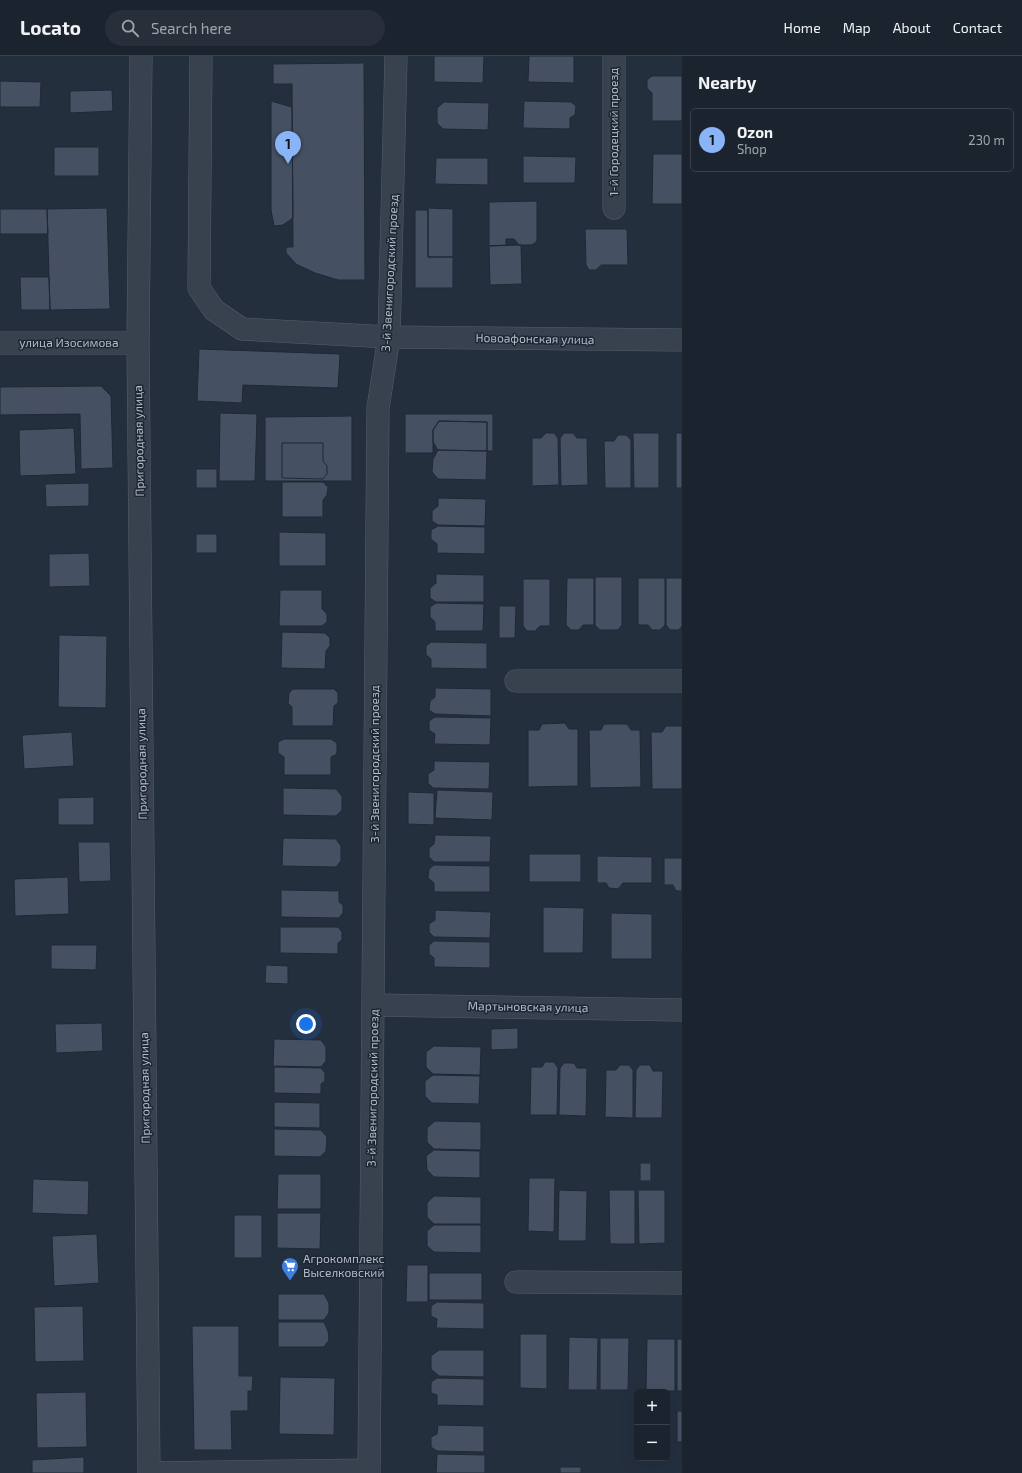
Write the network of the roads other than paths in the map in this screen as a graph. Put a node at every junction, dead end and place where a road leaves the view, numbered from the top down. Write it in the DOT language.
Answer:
graph roads {
  1 [pos="141,56"];
  2 [pos="201,56"];
  3 [pos="396,56"];
  4 [pos="614,56"];
  5 [pos="614,208"];
  6 [pos="389,337"];
  7 [pos="682,340"];
  8 [pos="0,343"];
  9 [pos="138,343"];
  10 [pos="516,681"];
  11 [pos="682,681"];
  12 [pos="374,1005"];
  13 [pos="682,1010"];
  14 [pos="516,1282"];
  15 [pos="682,1284"];
  16 [pos="369,1472"];
  17 [pos="149,1473"];
  18 [pos="224,1473"];
  1 -- 9 [label="street, Пригородная улица"];
  2 -- 6 [label="street, Новоафонская улица"];
  3 -- 6 [label="street, 3-й Звенигородский проезд"];
  4 -- 5 [label="street, 1-й Городецкий проезд"];
  6 -- 7 [label="street, Новоафонская улица"];
  6 -- 12 [label="street, 3-й Звенигородский проезд"];
  8 -- 9 [label="street, улица Изосимова"];
  9 -- 17 [label="street, Пригородная улица"];
  10 -- 11 [label="street"];
  12 -- 13 [label="street, Мартыновская улица"];
  12 -- 16 [label="street, 3-й Звенигородский проезд"];
  14 -- 15 [label="street"];
  16 -- 18 [label="street"];
  17 -- 18 [label="street"];
}
